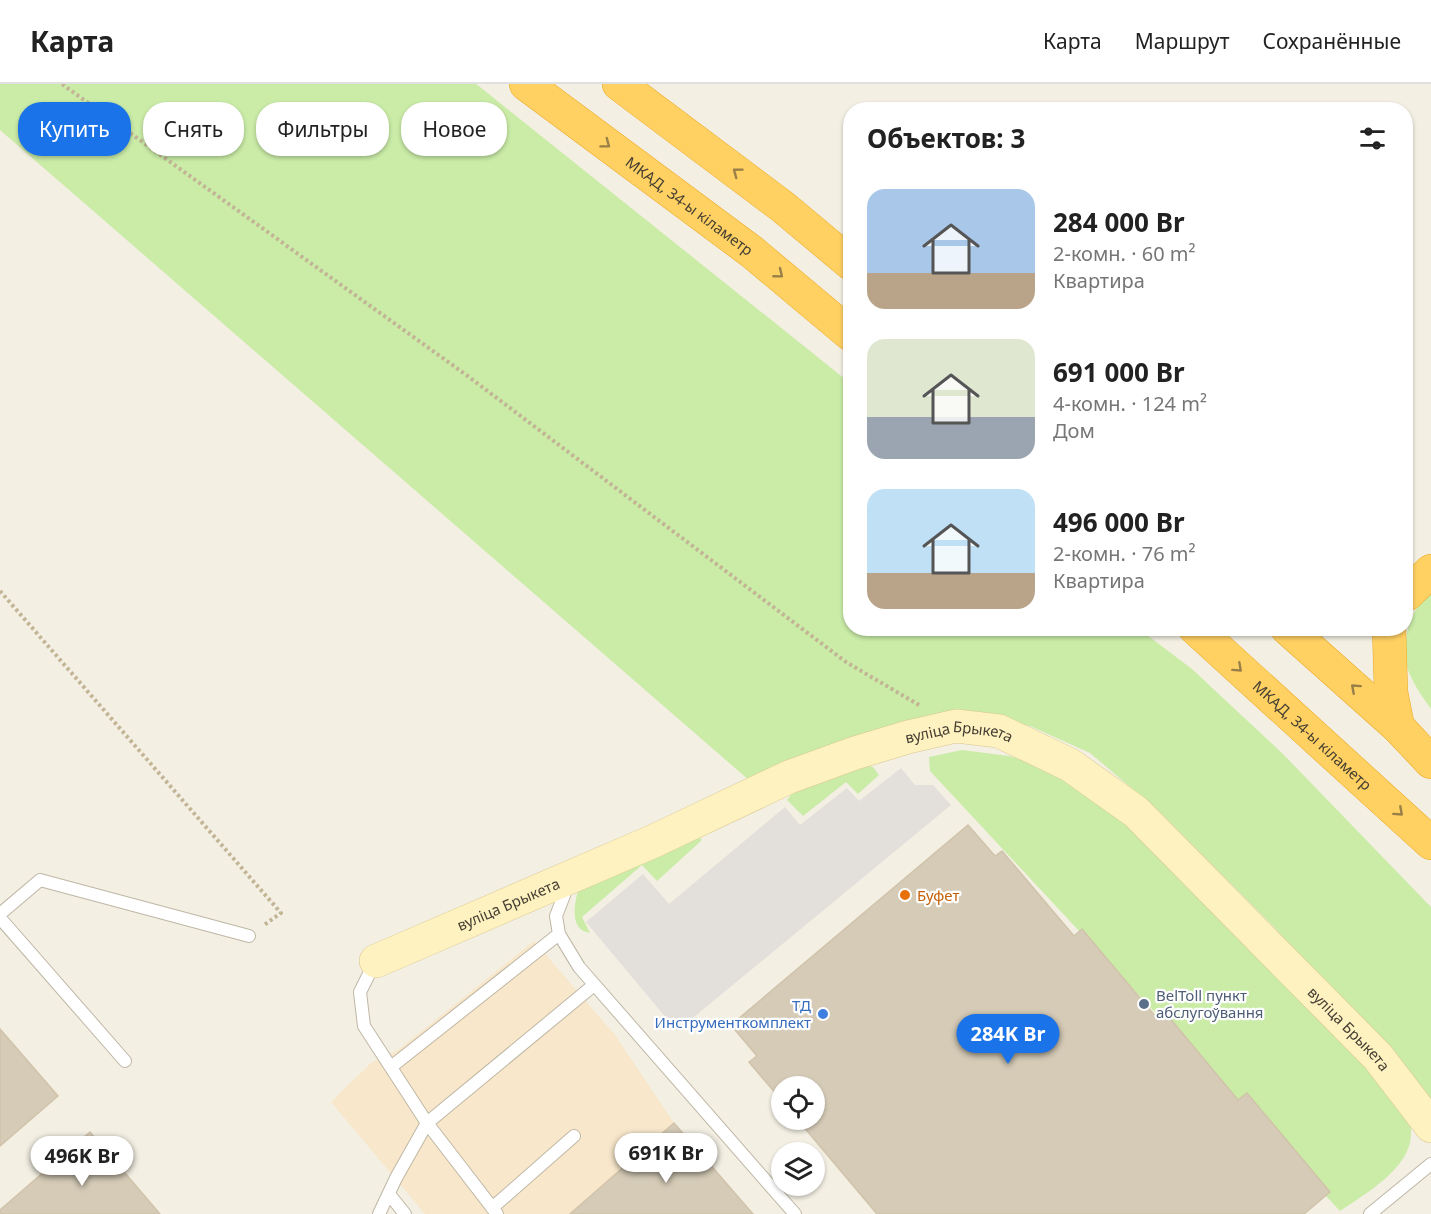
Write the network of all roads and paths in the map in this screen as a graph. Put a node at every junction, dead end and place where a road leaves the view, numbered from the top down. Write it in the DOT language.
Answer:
graph roads {
  1 [pos="62,84"];
  2 [pos="526,84"];
  3 [pos="619,84"];
  4 [pos="843,257"];
  5 [pos="843,328"];
  6 [pos="1431,560"];
  7 [pos="1413,570"];
  8 [pos="1431,571"];
  9 [pos="1413,588"];
  10 [pos="0,591"];
  11 [pos="1204,636"];
  12 [pos="1296,636"];
  13 [pos="1389,636"];
  14 [pos="956,726"];
  15 [pos="1398,727"];
  16 [pos="1431,762"];
  17 [pos="1431,843"];
  18 [pos="571,875"];
  19 [pos="0,916"];
  20 [pos="559,934"];
  21 [pos="249,936"];
  22 [pos="376,961"];
  23 [pos="594,984"];
  24 [pos="125,1061"];
  25 [pos="391,1067"];
  26 [pos="427,1123"];
  27 [pos="1431,1126"];
  28 [pos="574,1136"];
  29 [pos="1431,1164"];
  30 [pos="389,1194"];
  31 [pos="495,1211"];
  32 [pos="380,1214"];
  33 [pos="405,1214"];
  34 [pos="795,1214"];
  35 [pos="1370,1214"];
  1 -- 14 [label="path"];
  2 -- 5 [label="highway, МКАД, 34-ы кіламетр, one-way"];
  4 -- 3 [label="highway, one-way"];
  6 -- 7 [label="highway"];
  8 -- 9 [label="highway"];
  10 -- 21 [label="path"];
  11 -- 17 [label="highway, МКАД, 34-ы кіламетр, one-way"];
  15 -- 12 [label="highway, one-way"];
  13 -- 15 [label="highway"];
  14 -- 18 [label="street, вуліца Брыкета"];
  14 -- 27 [label="street, вуліца Брыкета"];
  15 -- 16 [label="highway"];
  18 -- 20 [label="lane"];
  18 -- 22 [label="street, вуліца Брыкета"];
  19 -- 21 [label="lane"];
  19 -- 24 [label="lane"];
  20 -- 23 [label="lane"];
  20 -- 25 [label="lane"];
  22 -- 25 [label="lane"];
  23 -- 26 [label="lane"];
  23 -- 34 [label="lane"];
  25 -- 26 [label="lane"];
  26 -- 30 [label="lane"];
  26 -- 31 [label="lane"];
  28 -- 31 [label="lane"];
  29 -- 35 [label="lane"];
  30 -- 32 [label="lane"];
  30 -- 33 [label="lane"];
}
